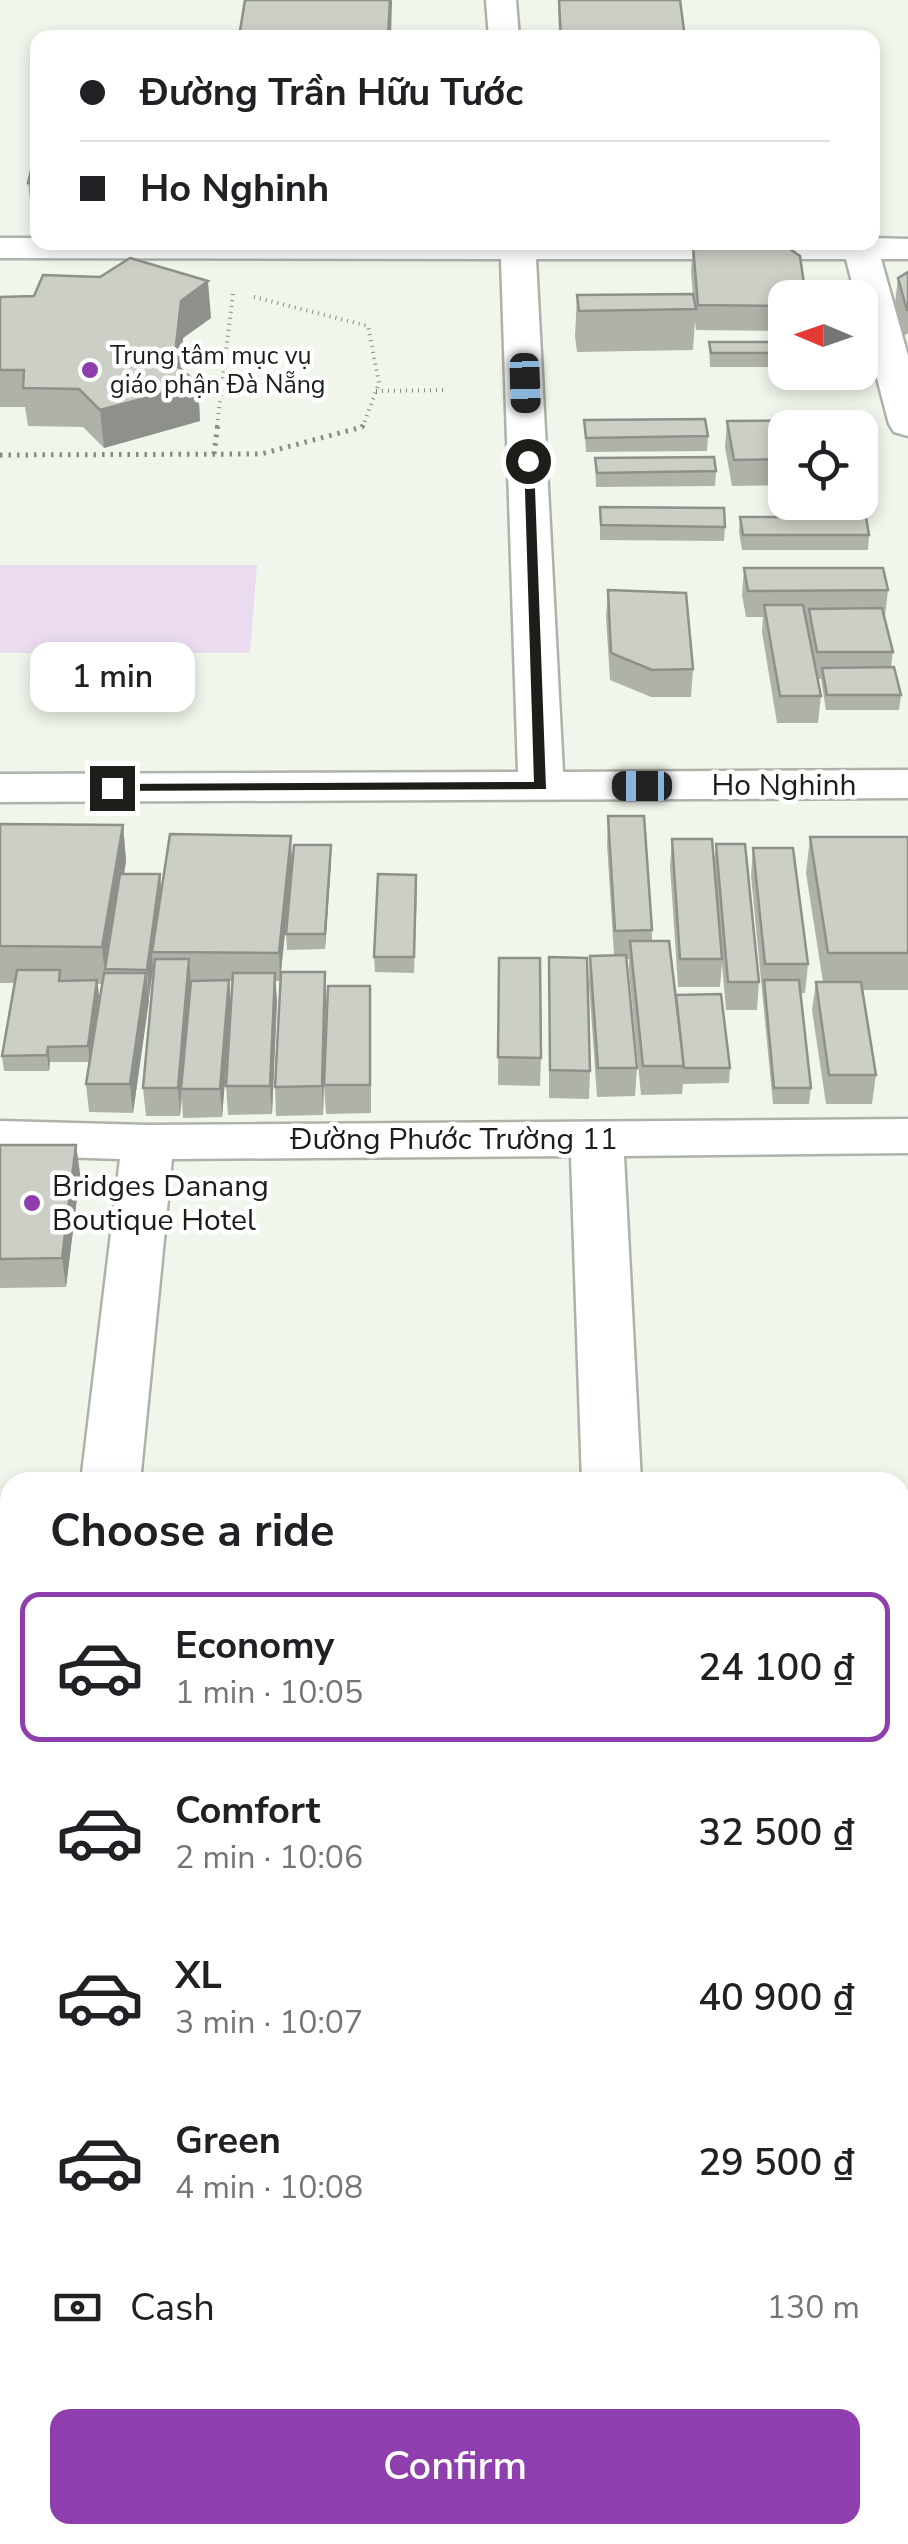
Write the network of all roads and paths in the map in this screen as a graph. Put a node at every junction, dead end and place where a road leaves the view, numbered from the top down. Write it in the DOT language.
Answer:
graph roads {
  1 [pos="501,0"];
  2 [pos="503,30"];
  3 [pos="0,248"];
  4 [pos="30,248"];
  5 [pos="908,249"];
  6 [pos="518,250"];
  7 [pos="861,250"];
  8 [pos="880,250"];
  9 [pos="444,390"];
  10 [pos="376,391"];
  11 [pos="908,424"];
  12 [pos="214,454"];
  13 [pos="0,455"];
  14 [pos="908,784"];
  15 [pos="541,786"];
  16 [pos="0,788"];
  17 [pos="908,1136"];
  18 [pos="0,1138"];
  19 [pos="597,1138"];
  20 [pos="148,1142"];
  21 [pos="111,1472"];
  22 [pos="612,1472"];
  1 -- 2 [label="street"];
  3 -- 4 [label="street"];
  5 -- 8 [label="street"];
  6 -- 15 [label="street"];
  7 -- 11 [label="street"];
  9 -- 10 [label="path"];
  10 -- 12 [label="path"];
  10 -- 12 [label="path"];
  12 -- 13 [label="path"];
  14 -- 15 [label="street, Ho Nghinh"];
  15 -- 16 [label="street, Ho Nghinh"];
  17 -- 19 [label="street, Đường Phước Trường 11"];
  18 -- 20 [label="street, Đường Phước Trường 11"];
  19 -- 20 [label="street, Đường Phước Trường 11"];
  19 -- 22 [label="street"];
  20 -- 21 [label="street"];
}
